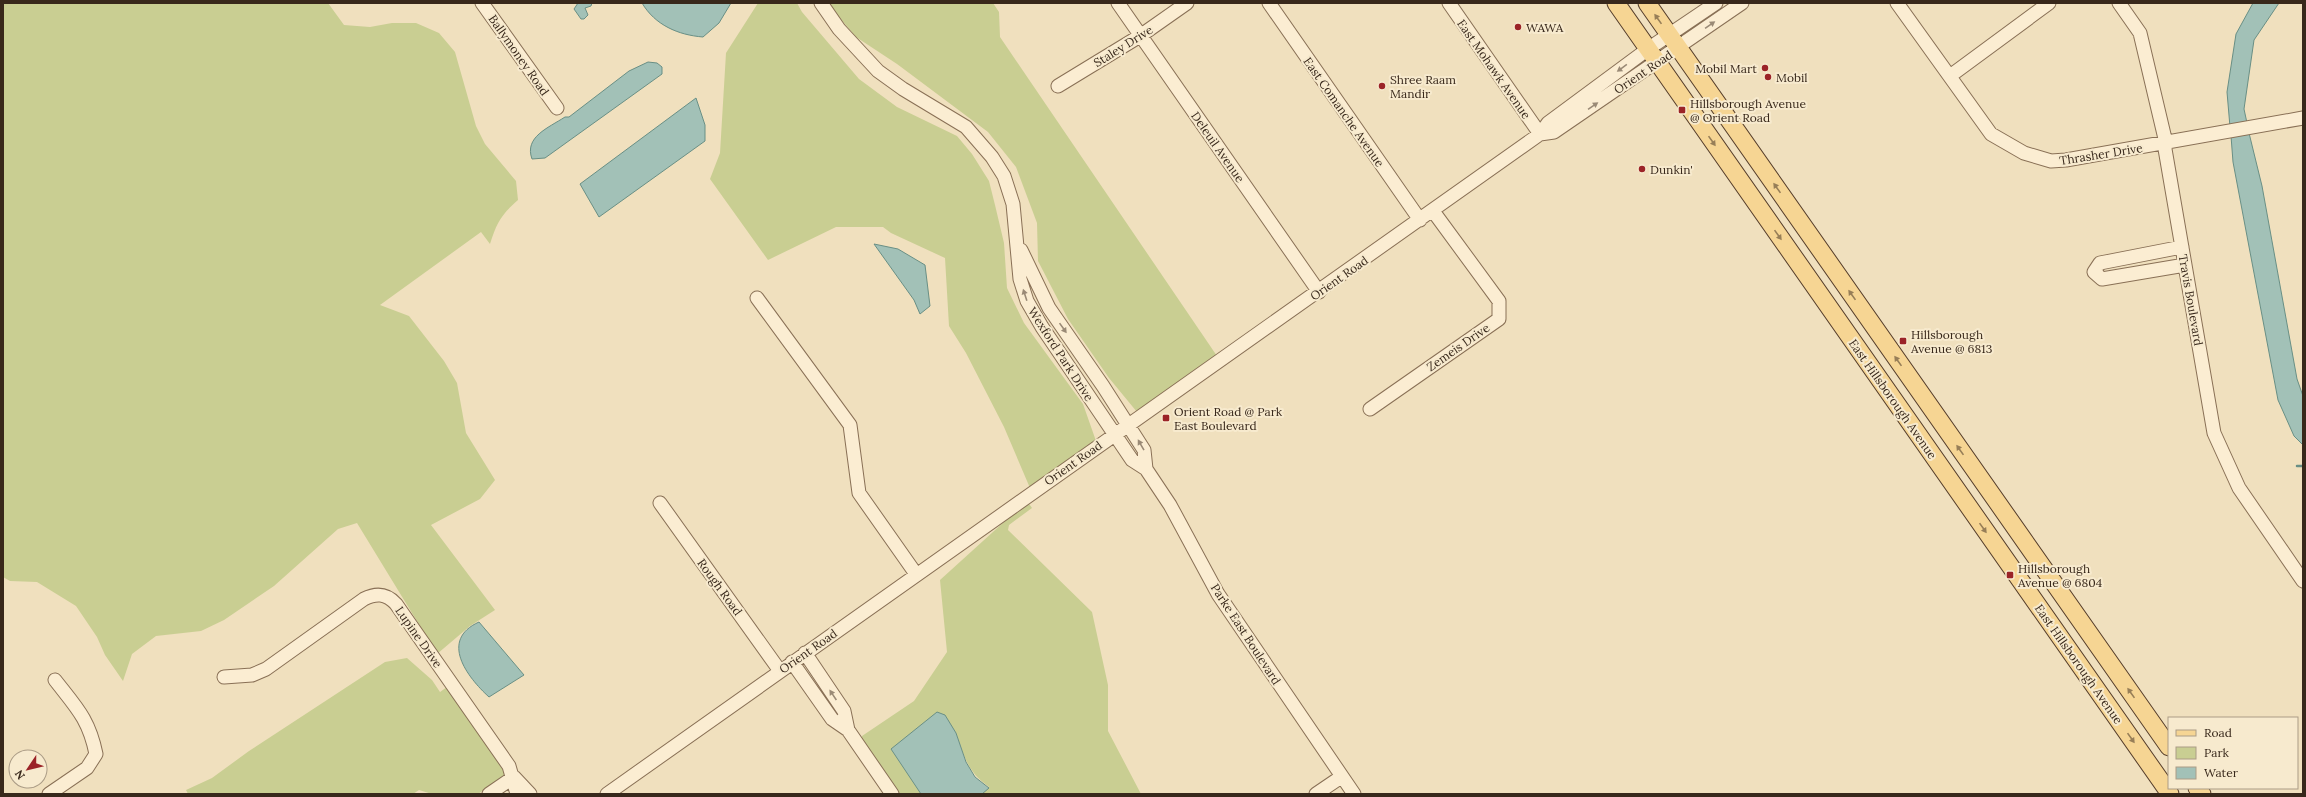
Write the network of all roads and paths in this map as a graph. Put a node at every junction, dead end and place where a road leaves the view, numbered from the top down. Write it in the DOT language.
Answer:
graph roads {
  1 [pos="482,3"];
  2 [pos="821,3"];
  3 [pos="1118,3"];
  4 [pos="1187,3"];
  5 [pos="1269,3"];
  6 [pos="1449,3"];
  7 [pos="1616,3"];
  8 [pos="1647,3"];
  9 [pos="1716,3"];
  10 [pos="1742,3"];
  11 [pos="1898,3"];
  12 [pos="2049,3"];
  13 [pos="2119,3"];
  14 [pos="1140,36"];
  15 [pos="1674,41"];
  16 [pos="1653,56"];
  17 [pos="1950,76"];
  18 [pos="1058,86"];
  19 [pos="557,108"];
  20 [pos="2303,118"];
  21 [pos="1540,134"];
  22 [pos="2166,143"];
  23 [pos="1434,211"];
  24 [pos="1420,220"];
  25 [pos="1018,245"];
  26 [pos="2182,247"];
  27 [pos="2185,265"];
  28 [pos="1319,292"];
  29 [pos="757,298"];
  30 [pos="1874,326"];
  31 [pos="1852,341"];
  32 [pos="1370,409"];
  33 [pos="1128,424"];
  34 [pos="1114,434"];
  35 [pos="1146,468"];
  36 [pos="1983,482"];
  37 [pos="1961,497"];
  38 [pos="660,503"];
  39 [pos="916,574"];
  40 [pos="2303,581"];
  41 [pos="805,653"];
  42 [pos="792,662"];
  43 [pos="780,671"];
  44 [pos="224,677"];
  45 [pos="55,680"];
  46 [pos="848,730"];
  47 [pos="2168,746"];
  48 [pos="514,777"];
  49 [pos="1341,777"];
  50 [pos="49,794"];
  51 [pos="489,794"];
  52 [pos="517,794"];
  53 [pos="530,794"];
  54 [pos="607,794"];
  55 [pos="892,794"];
  56 [pos="1316,794"];
  57 [pos="1354,794"];
  58 [pos="2170,794"];
  1 -- 19 [label="street, Ballymoney Road"];
  2 -- 25 [label="street, Wexford Park Drive"];
  3 -- 14 [label="street, Deleuil Avenue"];
  4 -- 14 [label="street, Staley Drive"];
  5 -- 24 [label="street, East Comanche Avenue"];
  6 -- 21 [label="street, East Mohawk Avenue"];
  7 -- 16 [label="main road, East Hillsborough Avenue"];
  15 -- 8 [label="main road, one-way"];
  9 -- 15 [label="street, Orient Road"];
  15 -- 10 [label="street, Orient Road, one-way"];
  11 -- 17 [label="street, Thrasher Drive"];
  12 -- 17 [label="street"];
  13 -- 22 [label="street, Travis Boulevard"];
  14 -- 18 [label="street, Staley Drive"];
  14 -- 28 [label="street, Deleuil Avenue"];
  15 -- 16 [label="street, Orient Road"];
  30 -- 15 [label="main road, one-way"];
  16 -- 21 [label="street, Orient Road"];
  16 -- 31 [label="main road, East Hillsborough Avenue, one-way"];
  17 -- 22 [label="street, Thrasher Drive"];
  20 -- 22 [label="street, Thrasher Drive"];
  21 -- 23 [label="street, Orient Road"];
  22 -- 26 [label="street, Travis Boulevard"];
  23 -- 24 [label="street, Orient Road"];
  23 -- 32 [label="street, Zemeis Drive"];
  24 -- 28 [label="street, Orient Road"];
  25 -- 33 [label="street, Wexford Park Drive, one-way"];
  34 -- 25 [label="street, Wexford Park Drive, one-way"];
  26 -- 27 [label="street, Travis Boulevard"];
  26 -- 27 [label="street"];
  27 -- 40 [label="street, Travis Boulevard"];
  28 -- 33 [label="street, Orient Road"];
  29 -- 39 [label="street"];
  30 -- 31 [label="main road"];
  36 -- 30 [label="main road, one-way"];
  31 -- 37 [label="main road, East Hillsborough Avenue"];
  33 -- 34 [label="street, Orient Road"];
  35 -- 33 [label="street, Parke East Boulevard, one-way"];
  34 -- 35 [label="street, Parke East Boulevard"];
  34 -- 39 [label="street, Orient Road"];
  35 -- 49 [label="street, Parke East Boulevard"];
  36 -- 37 [label="main road"];
  47 -- 36 [label="main road, one-way"];
  37 -- 58 [label="main road, East Hillsborough Avenue, one-way"];
  38 -- 43 [label="street, Rough Road"];
  39 -- 41 [label="street, Orient Road"];
  41 -- 42 [label="street, Orient Road"];
  46 -- 41 [label="street, one-way"];
  42 -- 43 [label="street, Orient Road"];
  42 -- 46 [label="street"];
  43 -- 54 [label="street, Orient Road"];
  44 -- 48 [label="street, Lupine Drive"];
  45 -- 50 [label="street"];
  46 -- 55 [label="street"];
  48 -- 51 [label="street"];
  48 -- 52 [label="street"];
  48 -- 53 [label="street"];
  49 -- 56 [label="street"];
  49 -- 57 [label="street, Parke East Boulevard"];
}
